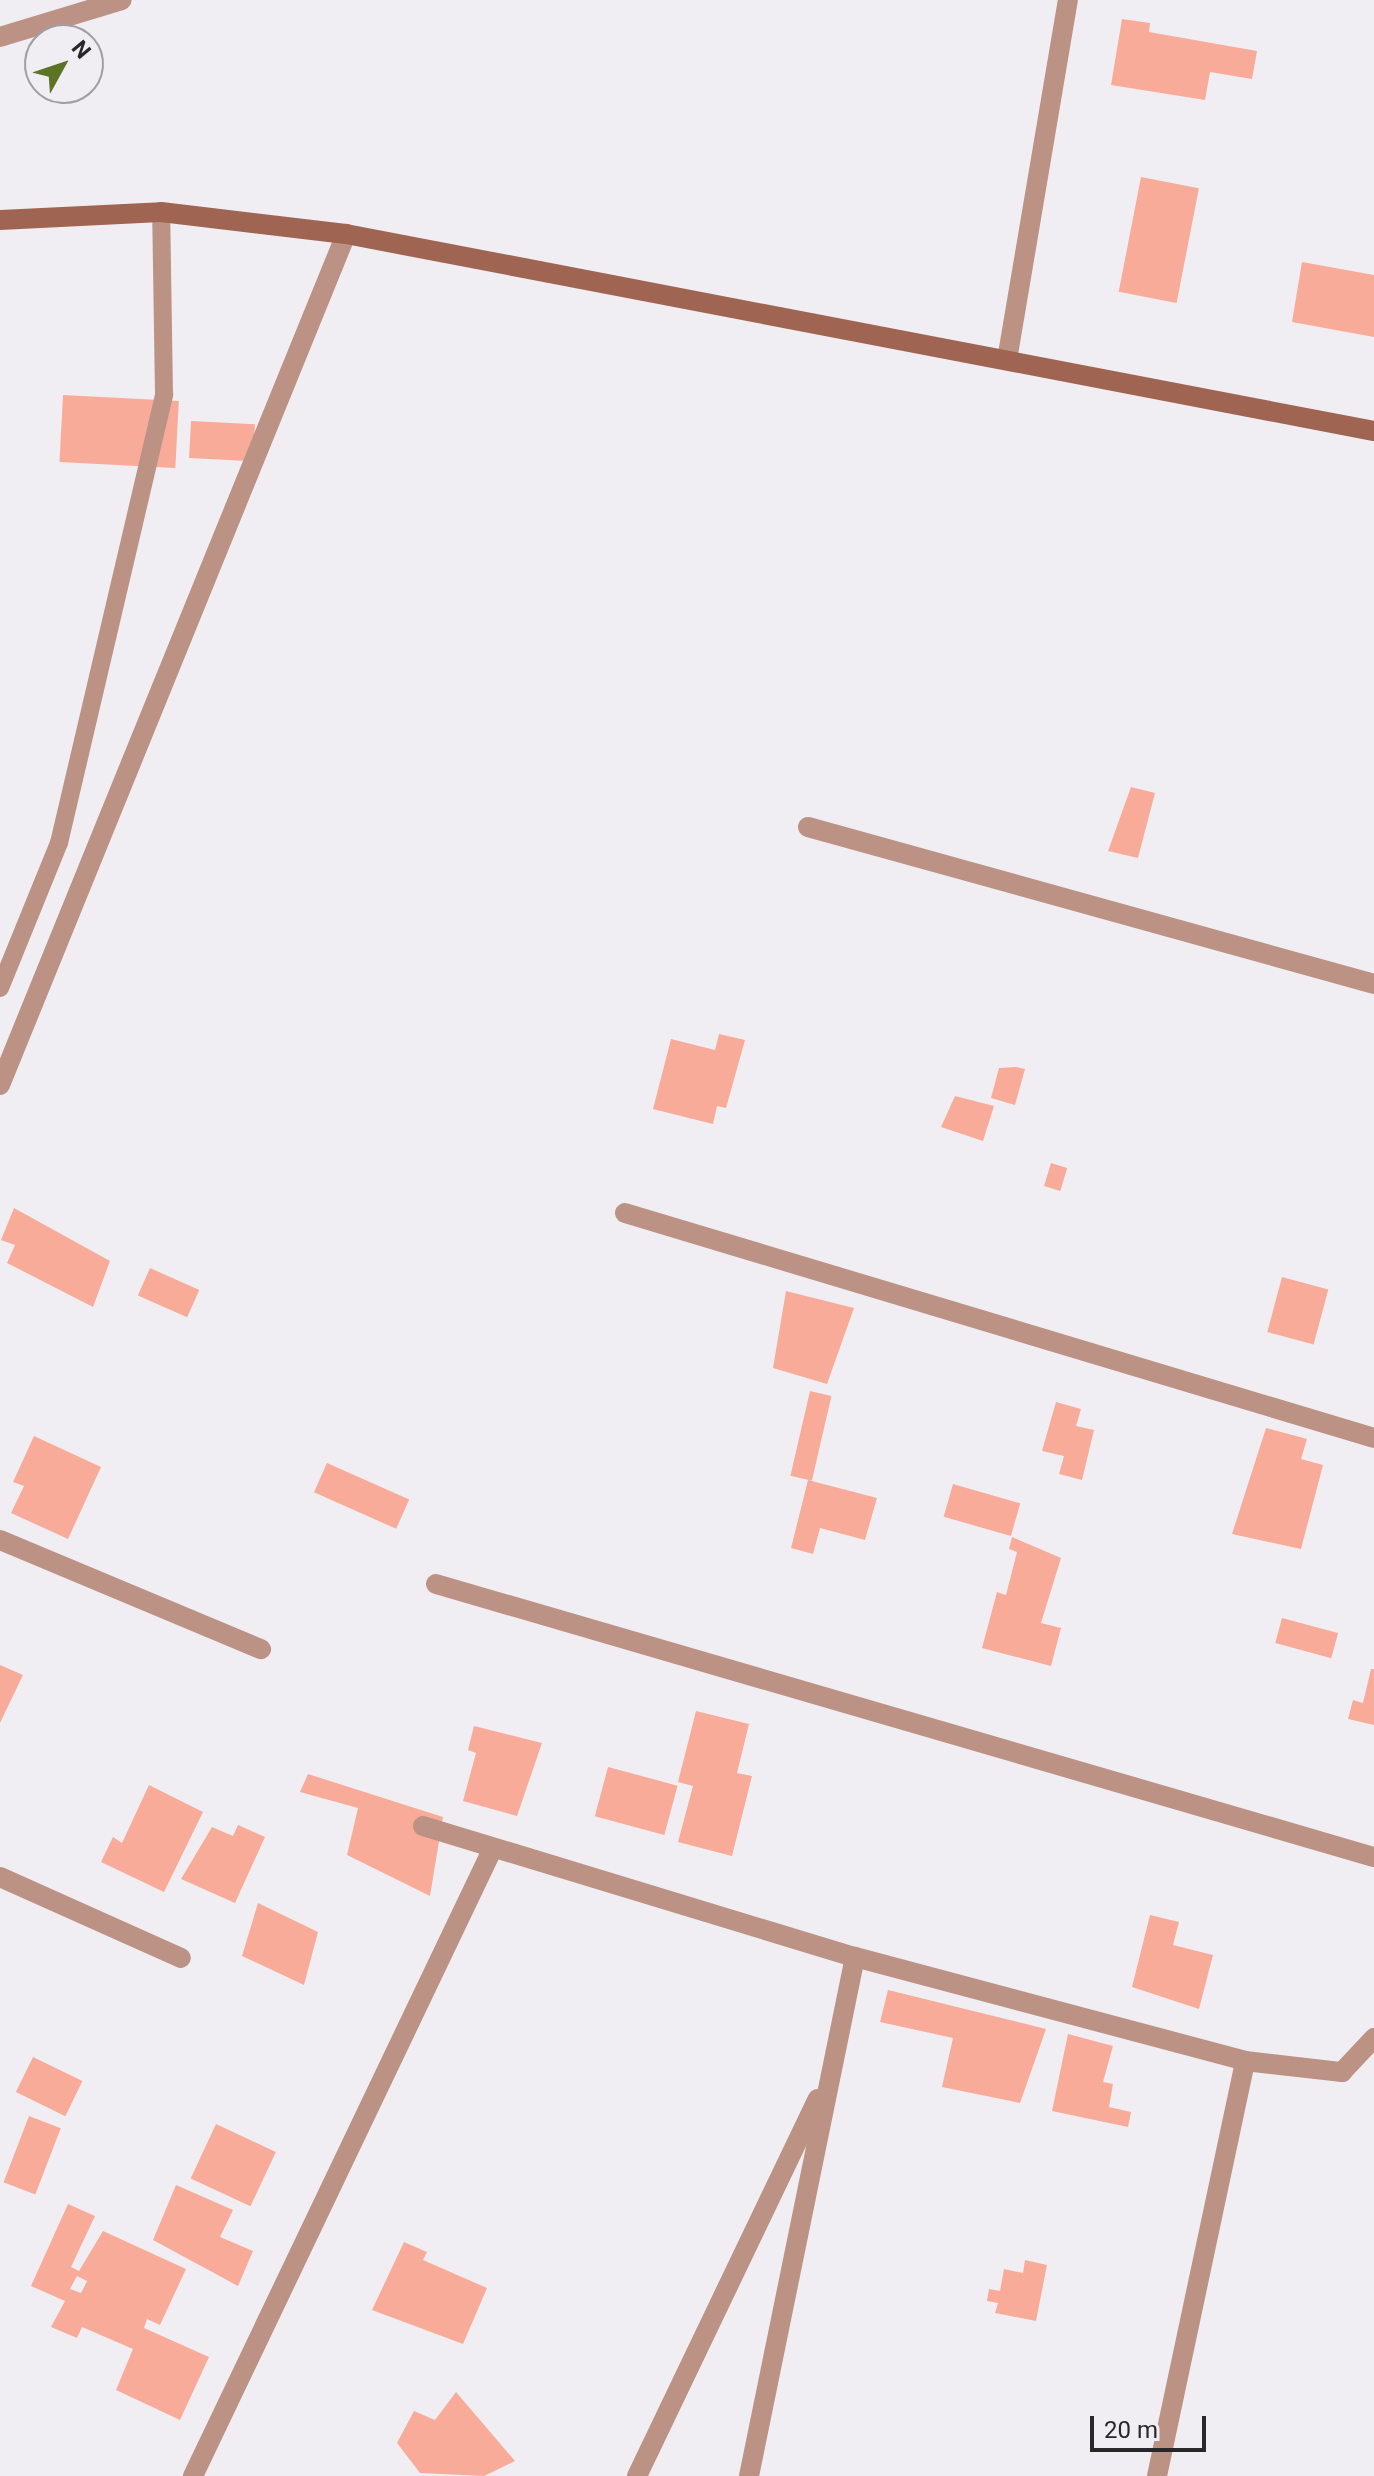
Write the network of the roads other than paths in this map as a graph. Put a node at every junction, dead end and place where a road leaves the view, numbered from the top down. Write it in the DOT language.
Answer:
graph roads {
  1 [pos="122,0"];
  2 [pos="1068,0"];
  3 [pos="0,37"];
  4 [pos="161,212"];
  5 [pos="0,220"];
  6 [pos="346,234"];
  7 [pos="1007,360"];
  8 [pos="1374,431"];
  9 [pos="808,827"];
  10 [pos="1374,984"];
  11 [pos="0,988"];
  12 [pos="0,1085"];
  13 [pos="625,1213"];
  14 [pos="1374,1438"];
  15 [pos="0,1540"];
  16 [pos="436,1584"];
  17 [pos="261,1649"];
  18 [pos="423,1826"];
  19 [pos="493,1848"];
  20 [pos="1374,1857"];
  21 [pos="0,1877"];
  22 [pos="855,1957"];
  23 [pos="181,1958"];
  24 [pos="1374,2038"];
  25 [pos="1245,2061"];
  26 [pos="832,2070"];
  27 [pos="193,2476"];
  28 [pos="637,2476"];
  29 [pos="749,2476"];
  30 [pos="1157,2476"];
  1 -- 3 [label="street"];
  2 -- 7 [label="street"];
  4 -- 5 [label="main road"];
  4 -- 6 [label="main road"];
  4 -- 11 [label="lane"];
  6 -- 7 [label="main road"];
  6 -- 12 [label="street"];
  7 -- 8 [label="main road"];
  9 -- 10 [label="street"];
  13 -- 14 [label="street"];
  15 -- 17 [label="street"];
  16 -- 20 [label="street"];
  18 -- 19 [label="street"];
  19 -- 22 [label="street"];
  19 -- 27 [label="street"];
  21 -- 23 [label="street"];
  22 -- 25 [label="street"];
  22 -- 26 [label="street"];
  24 -- 25 [label="street"];
  25 -- 30 [label="street"];
  26 -- 28 [label="street"];
  26 -- 29 [label="street"];
}
